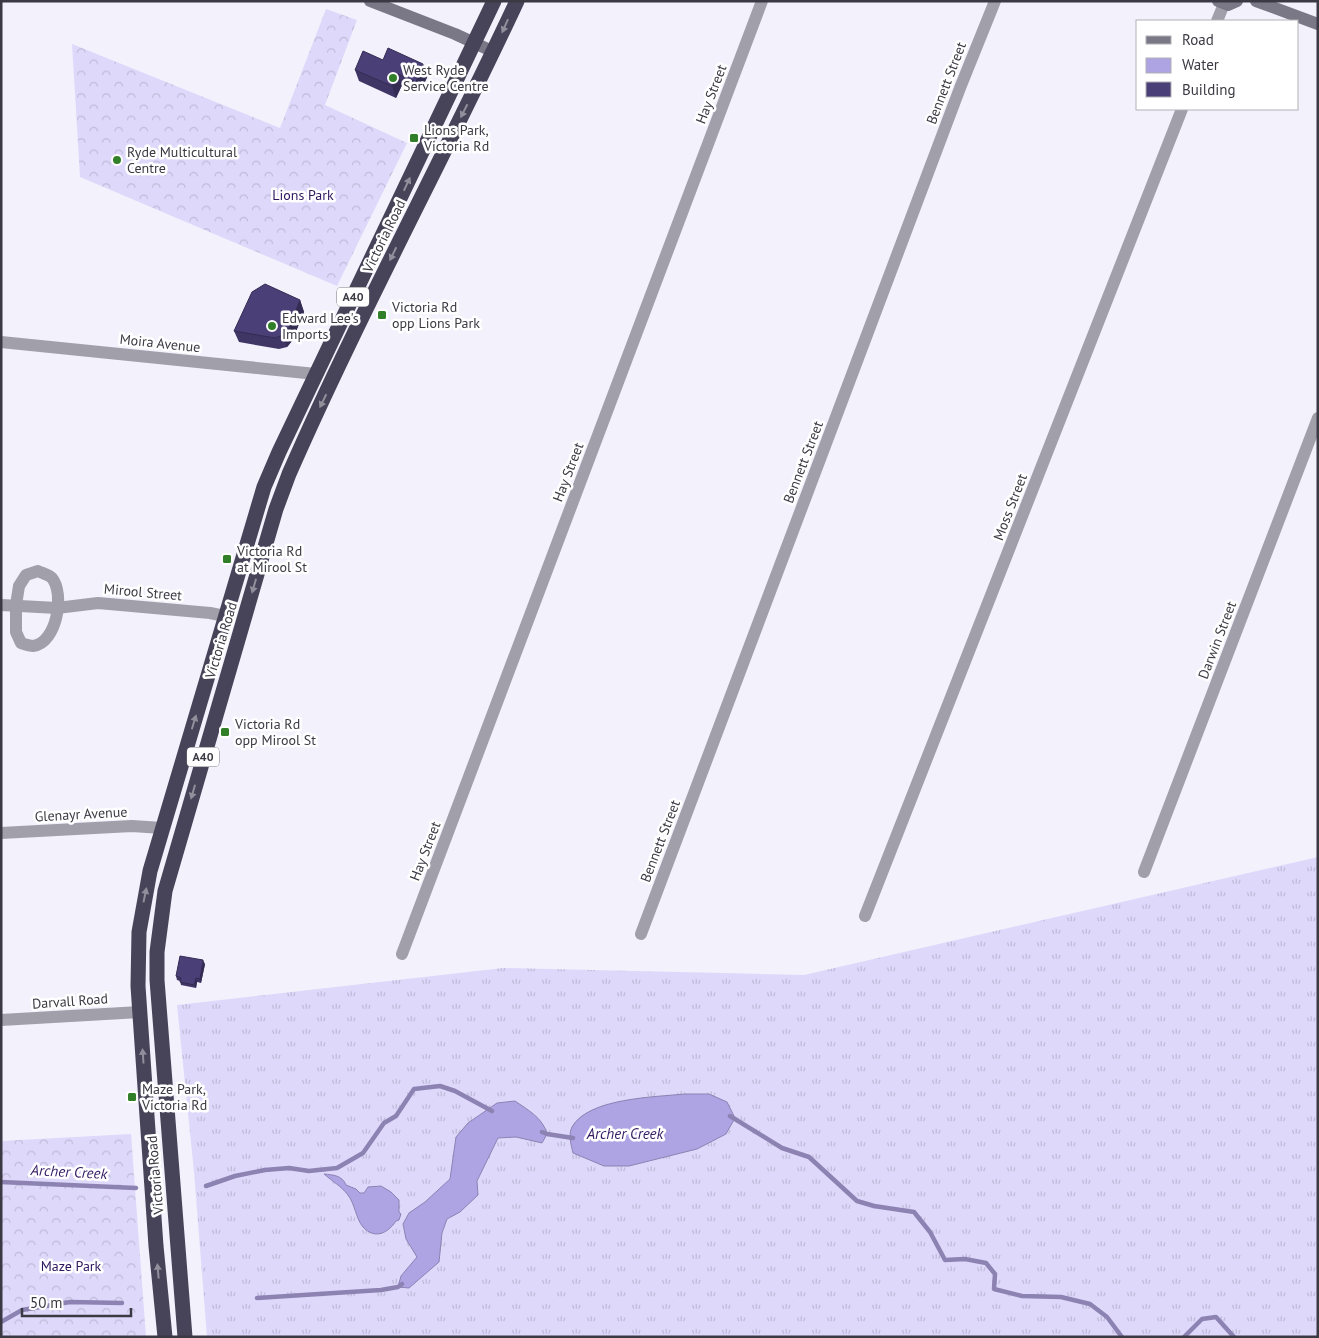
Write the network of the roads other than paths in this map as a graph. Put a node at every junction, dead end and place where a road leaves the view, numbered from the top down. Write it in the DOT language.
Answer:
graph roads {
  1 [pos="370,1"];
  2 [pos="494,1"];
  3 [pos="517,1"];
  4 [pos="762,1"];
  5 [pos="995,1"];
  6 [pos="1238,1"];
  7 [pos="1256,1"];
  8 [pos="1221,3"];
  9 [pos="1217,20"];
  10 [pos="1318,24"];
  11 [pos="475,42"];
  12 [pos="494,52"];
  13 [pos="1182,110"];
  14 [pos="1,342"];
  15 [pos="316,374"];
  16 [pos="1318,418"];
  17 [pos="1,605"];
  18 [pos="16,606"];
  19 [pos="57,608"];
  20 [pos="225,616"];
  21 [pos="162,828"];
  22 [pos="1,833"];
  23 [pos="1144,872"];
  24 [pos="865,916"];
  25 [pos="641,934"];
  26 [pos="402,954"];
  27 [pos="140,1012"];
  28 [pos="1,1020"];
  29 [pos="164,1337"];
  30 [pos="185,1337"];
  1 -- 11 [label="street"];
  2 -- 11 [label="highway, Victoria Road / A40"];
  3 -- 12 [label="highway, Victoria Road / A40, one-way"];
  4 -- 26 [label="street, Hay Street"];
  5 -- 25 [label="street, Bennett Street"];
  6 -- 8 [label="street"];
  7 -- 10 [label="street"];
  8 -- 9 [label="street"];
  11 -- 12 [label="street"];
  15 -- 11 [label="highway, Victoria Road / A40, one-way"];
  12 -- 30 [label="highway, Victoria Road / A40, one-way"];
  13 -- 24 [label="street, Moss Street"];
  14 -- 15 [label="street, Moira Avenue"];
  15 -- 20 [label="highway, Victoria Road / A40"];
  16 -- 23 [label="street, Darwin Street"];
  17 -- 18 [label="street, Mirool Street"];
  18 -- 19 [label="street, Mirool Street"];
  18 -- 19 [label="street"];
  18 -- 19 [label="street"];
  19 -- 20 [label="street, Mirool Street"];
  21 -- 20 [label="highway, Victoria Road / A40, one-way"];
  21 -- 22 [label="street, Glenayr Avenue"];
  27 -- 21 [label="highway, Victoria Road / A40, one-way"];
  27 -- 28 [label="street, Darvall Road"];
  29 -- 27 [label="highway, Victoria Road / A40, one-way"];
}
